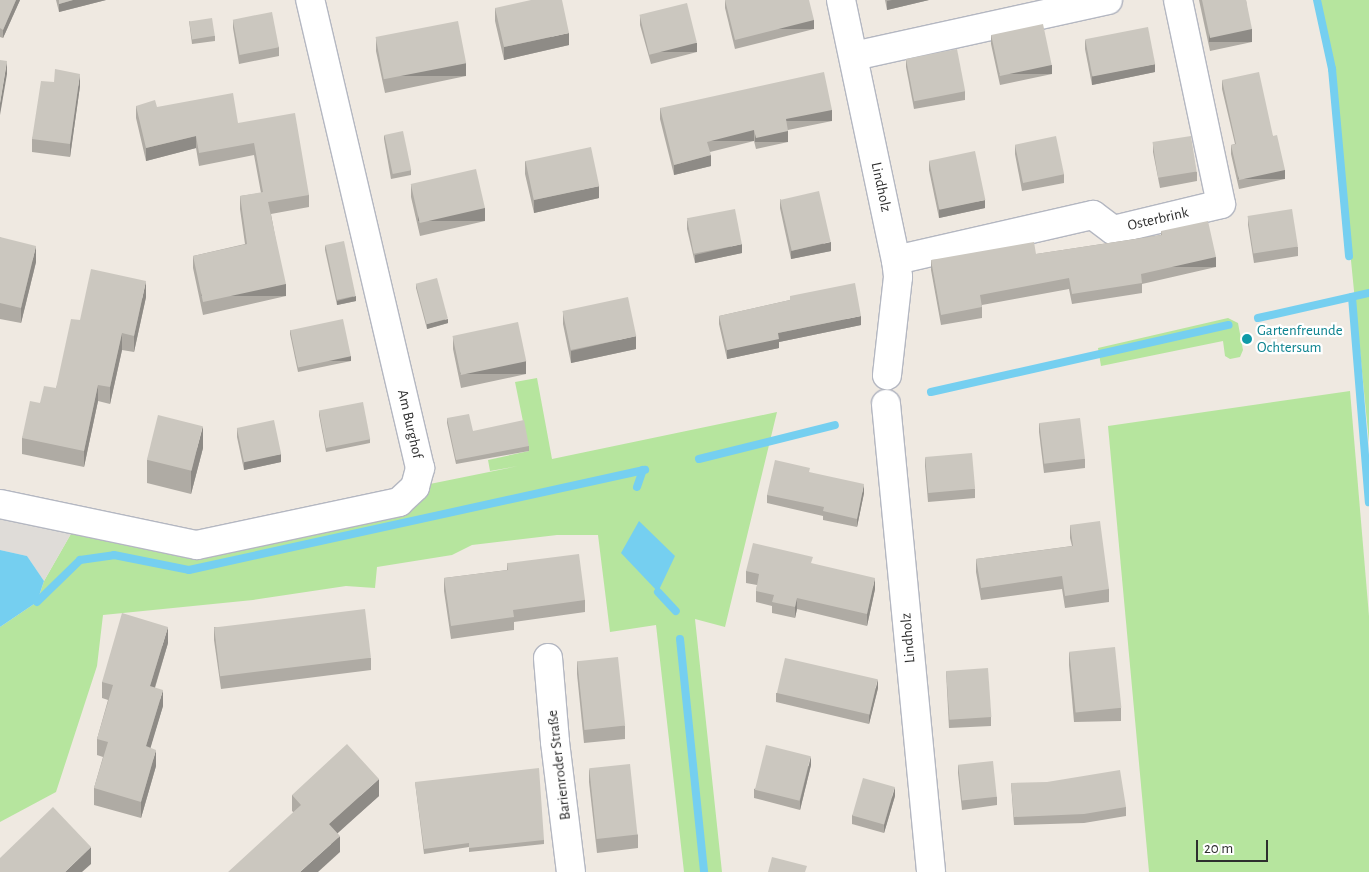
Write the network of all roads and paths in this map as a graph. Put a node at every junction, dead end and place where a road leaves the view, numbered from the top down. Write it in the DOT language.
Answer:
graph roads {
  1 [pos="310,0"];
  2 [pos="841,0"];
  3 [pos="1108,0"];
  4 [pos="1178,0"];
  5 [pos="854,56"];
  6 [pos="896,260"];
  7 [pos="0,504"];
  8 [pos="548,658"];
  9 [pos="571,872"];
  10 [pos="931,872"];
  1 -- 7 [label="street, Am Burghof"];
  2 -- 5 [label="street, Lindholz"];
  3 -- 5 [label="street"];
  4 -- 6 [label="street, Osterbrink"];
  5 -- 6 [label="street, Lindholz"];
  6 -- 10 [label="street, Lindholz"];
  8 -- 9 [label="street, Barienroder Straße"];
}
